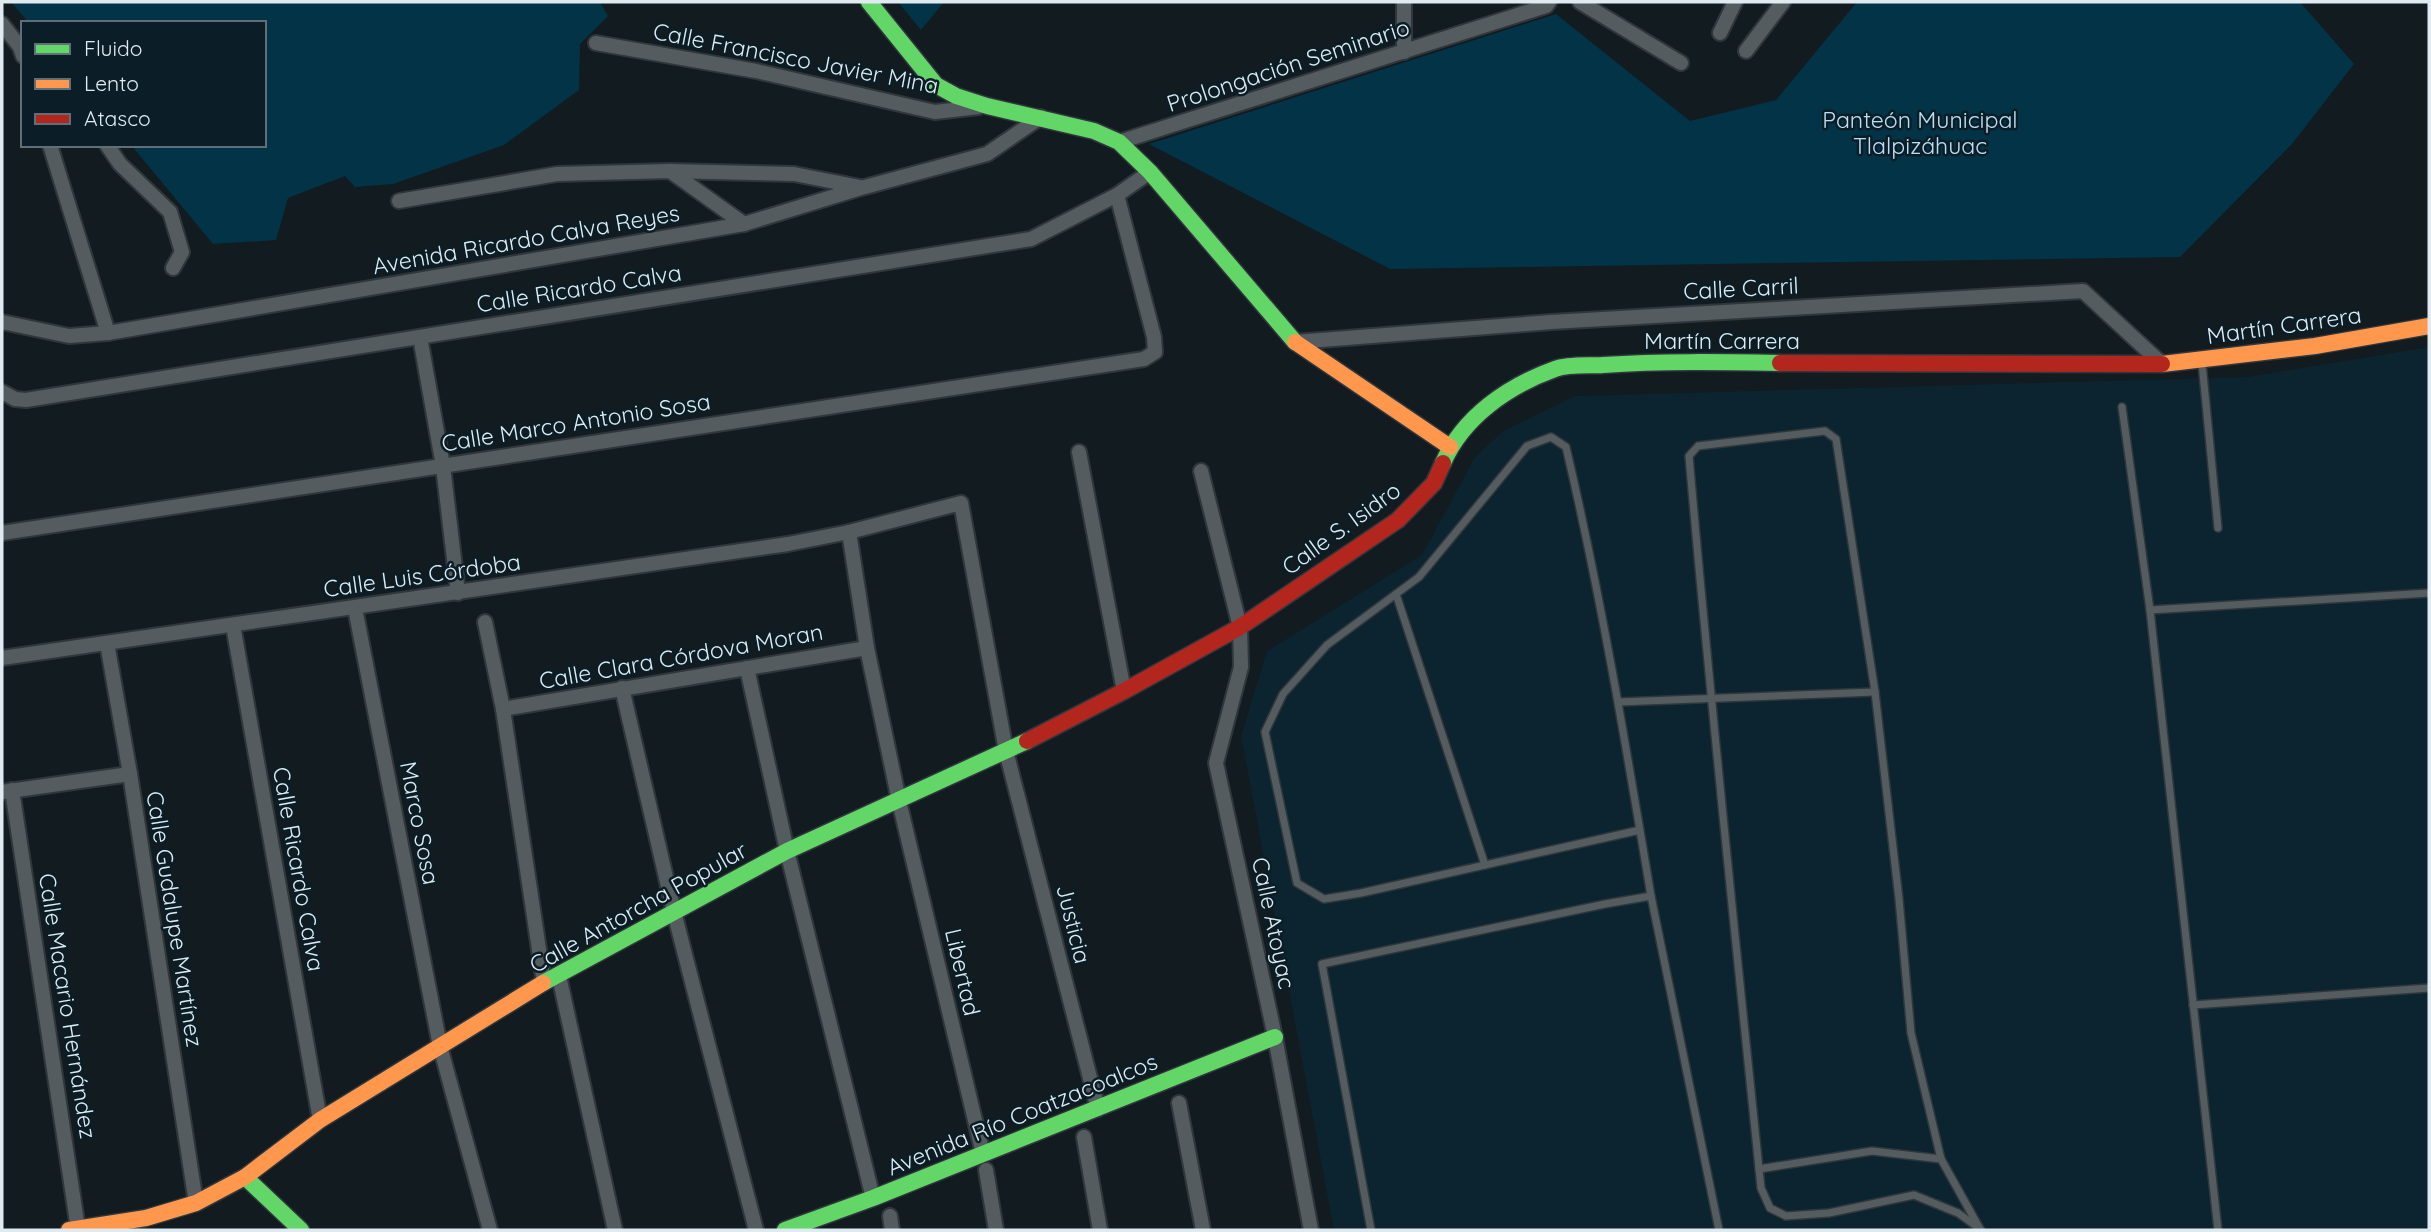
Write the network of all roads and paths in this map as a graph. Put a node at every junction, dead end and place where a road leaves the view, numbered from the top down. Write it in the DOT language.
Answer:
graph roads {
  1 [pos="869,2"];
  2 [pos="1404,2"];
  3 [pos="1549,2"];
  4 [pos="1580,2"];
  5 [pos="1735,2"];
  6 [pos="1783,2"];
  7 [pos="2,24"];
  8 [pos="1720,33"];
  9 [pos="596,43"];
  10 [pos="21,50"];
  11 [pos="1746,51"];
  12 [pos="1404,52"];
  13 [pos="1681,63"];
  14 [pos="987,106"];
  15 [pos="1041,117"];
  16 [pos="1119,142"];
  17 [pos="51,147"];
  18 [pos="108,147"];
  19 [pos="670,171"];
  20 [pos="1150,173"];
  21 [pos="861,188"];
  22 [pos="1117,195"];
  23 [pos="399,201"];
  24 [pos="744,224"];
  25 [pos="173,268"];
  26 [pos="2,322"];
  27 [pos="2429,326"];
  28 [pos="107,333"];
  29 [pos="420,337"];
  30 [pos="1295,342"];
  31 [pos="2202,359"];
  32 [pos="2162,364"];
  33 [pos="2,391"];
  34 [pos="2122,407"];
  35 [pos="1450,447"];
  36 [pos="1079,452"];
  37 [pos="443,466"];
  38 [pos="1200,471"];
  39 [pos="961,503"];
  40 [pos="2218,528"];
  41 [pos="849,532"];
  42 [pos="2,533"];
  43 [pos="458,593"];
  44 [pos="2429,593"];
  45 [pos="1396,594"];
  46 [pos="355,608"];
  47 [pos="2151,610"];
  48 [pos="485,622"];
  49 [pos="233,625"];
  50 [pos="1240,628"];
  51 [pos="107,643"];
  52 [pos="867,648"];
  53 [pos="2,658"];
  54 [pos="747,668"];
  55 [pos="622,688"];
  56 [pos="1124,691"];
  57 [pos="1875,692"];
  58 [pos="1710,699"];
  59 [pos="1619,702"];
  60 [pos="503,709"];
  61 [pos="1006,751"];
  62 [pos="130,774"];
  63 [pos="7,791"];
  64 [pos="899,801"];
  65 [pos="1640,830"];
  66 [pos="787,851"];
  67 [pos="1485,865"];
  68 [pos="1651,896"];
  69 [pos="674,912"];
  70 [pos="552,980"];
  71 [pos="2429,988"];
  72 [pos="2193,1005"];
  73 [pos="1275,1037"];
  74 [pos="440,1046"];
  75 [pos="1179,1103"];
  76 [pos="1098,1109"];
  77 [pos="320,1120"];
  78 [pos="1084,1137"];
  79 [pos="983,1154"];
  80 [pos="1941,1159"];
  81 [pos="1759,1169"];
  82 [pos="986,1170"];
  83 [pos="245,1177"];
  84 [pos="873,1198"];
  85 [pos="196,1203"];
  86 [pos="73,1229"];
  87 [pos="301,1230"];
  88 [pos="489,1230"];
  89 [pos="615,1230"];
  90 [pos="756,1230"];
  91 [pos="785,1230"];
  92 [pos="996,1230"];
  93 [pos="1100,1230"];
  94 [pos="1203,1230"];
  95 [pos="1311,1230"];
  96 [pos="1371,1230"];
  97 [pos="1719,1230"];
  98 [pos="1980,1230"];
  99 [pos="2218,1230"];
  1 -- 14 [label="main road"];
  2 -- 12 [label="street"];
  3 -- 12 [label="street, Prolongación Seminario"];
  4 -- 13 [label="street"];
  5 -- 8 [label="street"];
  6 -- 11 [label="street"];
  7 -- 10 [label="street"];
  9 -- 14 [label="street, Calle Francisco Javier Mina"];
  12 -- 16 [label="street, Prolongación Seminario"];
  14 -- 15 [label="main road"];
  15 -- 16 [label="main road"];
  15 -- 21 [label="street, Avenida Ricardo Calva Reyes"];
  16 -- 20 [label="main road"];
  17 -- 28 [label="street"];
  18 -- 25 [label="street"];
  19 -- 21 [label="street"];
  19 -- 23 [label="street"];
  19 -- 24 [label="street"];
  20 -- 22 [label="street, Calle Ricardo Calva"];
  20 -- 30 [label="main road"];
  21 -- 24 [label="street, Avenida Ricardo Calva Reyes"];
  22 -- 29 [label="street, Calle Ricardo Calva"];
  22 -- 37 [label="street, Calle Marco Antonio Sosa"];
  24 -- 28 [label="street, Avenida Ricardo Calva Reyes"];
  26 -- 28 [label="street, Avenida Ricardo Calva Reyes"];
  27 -- 31 [label="main road, Martín Carrera"];
  29 -- 33 [label="street, Calle Ricardo Calva"];
  29 -- 37 [label="street"];
  30 -- 32 [label="street, Calle Carril"];
  30 -- 35 [label="main road"];
  31 -- 32 [label="main road, Martín Carrera"];
  31 -- 40 [label="lane"];
  32 -- 35 [label="main road, Martín Carrera"];
  34 -- 47 [label="lane"];
  35 -- 50 [label="main road, Calle S. Isidro"];
  36 -- 56 [label="street"];
  37 -- 42 [label="street, Calle Marco Antonio Sosa"];
  37 -- 43 [label="street"];
  38 -- 50 [label="street, Calle Atoyac"];
  39 -- 41 [label="street, Calle Luis Córdoba"];
  39 -- 61 [label="street, Justicia"];
  41 -- 43 [label="street, Calle Luis Córdoba"];
  41 -- 52 [label="street, Libertad"];
  43 -- 46 [label="street, Calle Luis Córdoba"];
  44 -- 47 [label="lane"];
  45 -- 59 [label="lane"];
  45 -- 67 [label="lane"];
  45 -- 67 [label="lane"];
  46 -- 49 [label="street, Calle Luis Córdoba"];
  46 -- 74 [label="street, Marco Sosa"];
  47 -- 72 [label="lane"];
  48 -- 60 [label="street"];
  49 -- 51 [label="street, Calle Luis Córdoba"];
  49 -- 77 [label="street, Calle Ricardo Calva"];
  50 -- 56 [label="main road, Calle Antorcha Popular"];
  50 -- 73 [label="street, Calle Atoyac"];
  51 -- 53 [label="street, Calle Luis Córdoba"];
  51 -- 62 [label="street, Calle Gudalupe Martínez"];
  52 -- 54 [label="street, Calle Clara Córdova Moran"];
  52 -- 64 [label="street, Libertad"];
  54 -- 55 [label="street, Calle Clara Córdova Moran"];
  54 -- 66 [label="street"];
  55 -- 60 [label="street, Calle Clara Córdova Moran"];
  55 -- 69 [label="street"];
  56 -- 61 [label="main road, Calle Antorcha Popular"];
  57 -- 58 [label="lane"];
  57 -- 58 [label="lane"];
  57 -- 80 [label="lane"];
  58 -- 59 [label="lane"];
  58 -- 81 [label="lane"];
  59 -- 65 [label="lane"];
  60 -- 70 [label="street"];
  61 -- 64 [label="main road, Calle Antorcha Popular"];
  61 -- 76 [label="street, Justicia"];
  62 -- 63 [label="street"];
  62 -- 85 [label="street, Calle Gudalupe Martínez"];
  63 -- 86 [label="street, Calle Macario Hernández"];
  64 -- 66 [label="main road, Calle Antorcha Popular"];
  64 -- 79 [label="street, Libertad"];
  65 -- 67 [label="lane"];
  65 -- 68 [label="lane"];
  66 -- 69 [label="main road, Calle Antorcha Popular"];
  66 -- 84 [label="street"];
  68 -- 96 [label="lane"];
  68 -- 97 [label="lane"];
  69 -- 70 [label="main road, Calle Antorcha Popular"];
  69 -- 90 [label="street"];
  70 -- 74 [label="main road, Calle Antorcha Popular"];
  70 -- 89 [label="street"];
  71 -- 72 [label="lane"];
  72 -- 99 [label="lane"];
  73 -- 76 [label="main road, Avenida Río Coatzacoalcos"];
  73 -- 95 [label="street, Calle Atoyac"];
  74 -- 77 [label="main road, Calle Antorcha Popular"];
  74 -- 88 [label="street, Marco Sosa"];
  75 -- 94 [label="street"];
  76 -- 79 [label="main road, Avenida Río Coatzacoalcos"];
  77 -- 83 [label="main road, Calle Antorcha Popular"];
  78 -- 93 [label="street"];
  79 -- 84 [label="main road, Avenida Río Coatzacoalcos"];
  80 -- 81 [label="lane"];
  80 -- 98 [label="lane"];
  81 -- 98 [label="lane"];
  82 -- 92 [label="street"];
  83 -- 85 [label="main road, Calle Antorcha Popular"];
  83 -- 87 [label="main road"];
  84 -- 91 [label="main road, Avenida Río Coatzacoalcos"];
  85 -- 86 [label="main road, Calle Antorcha Popular"];
}
